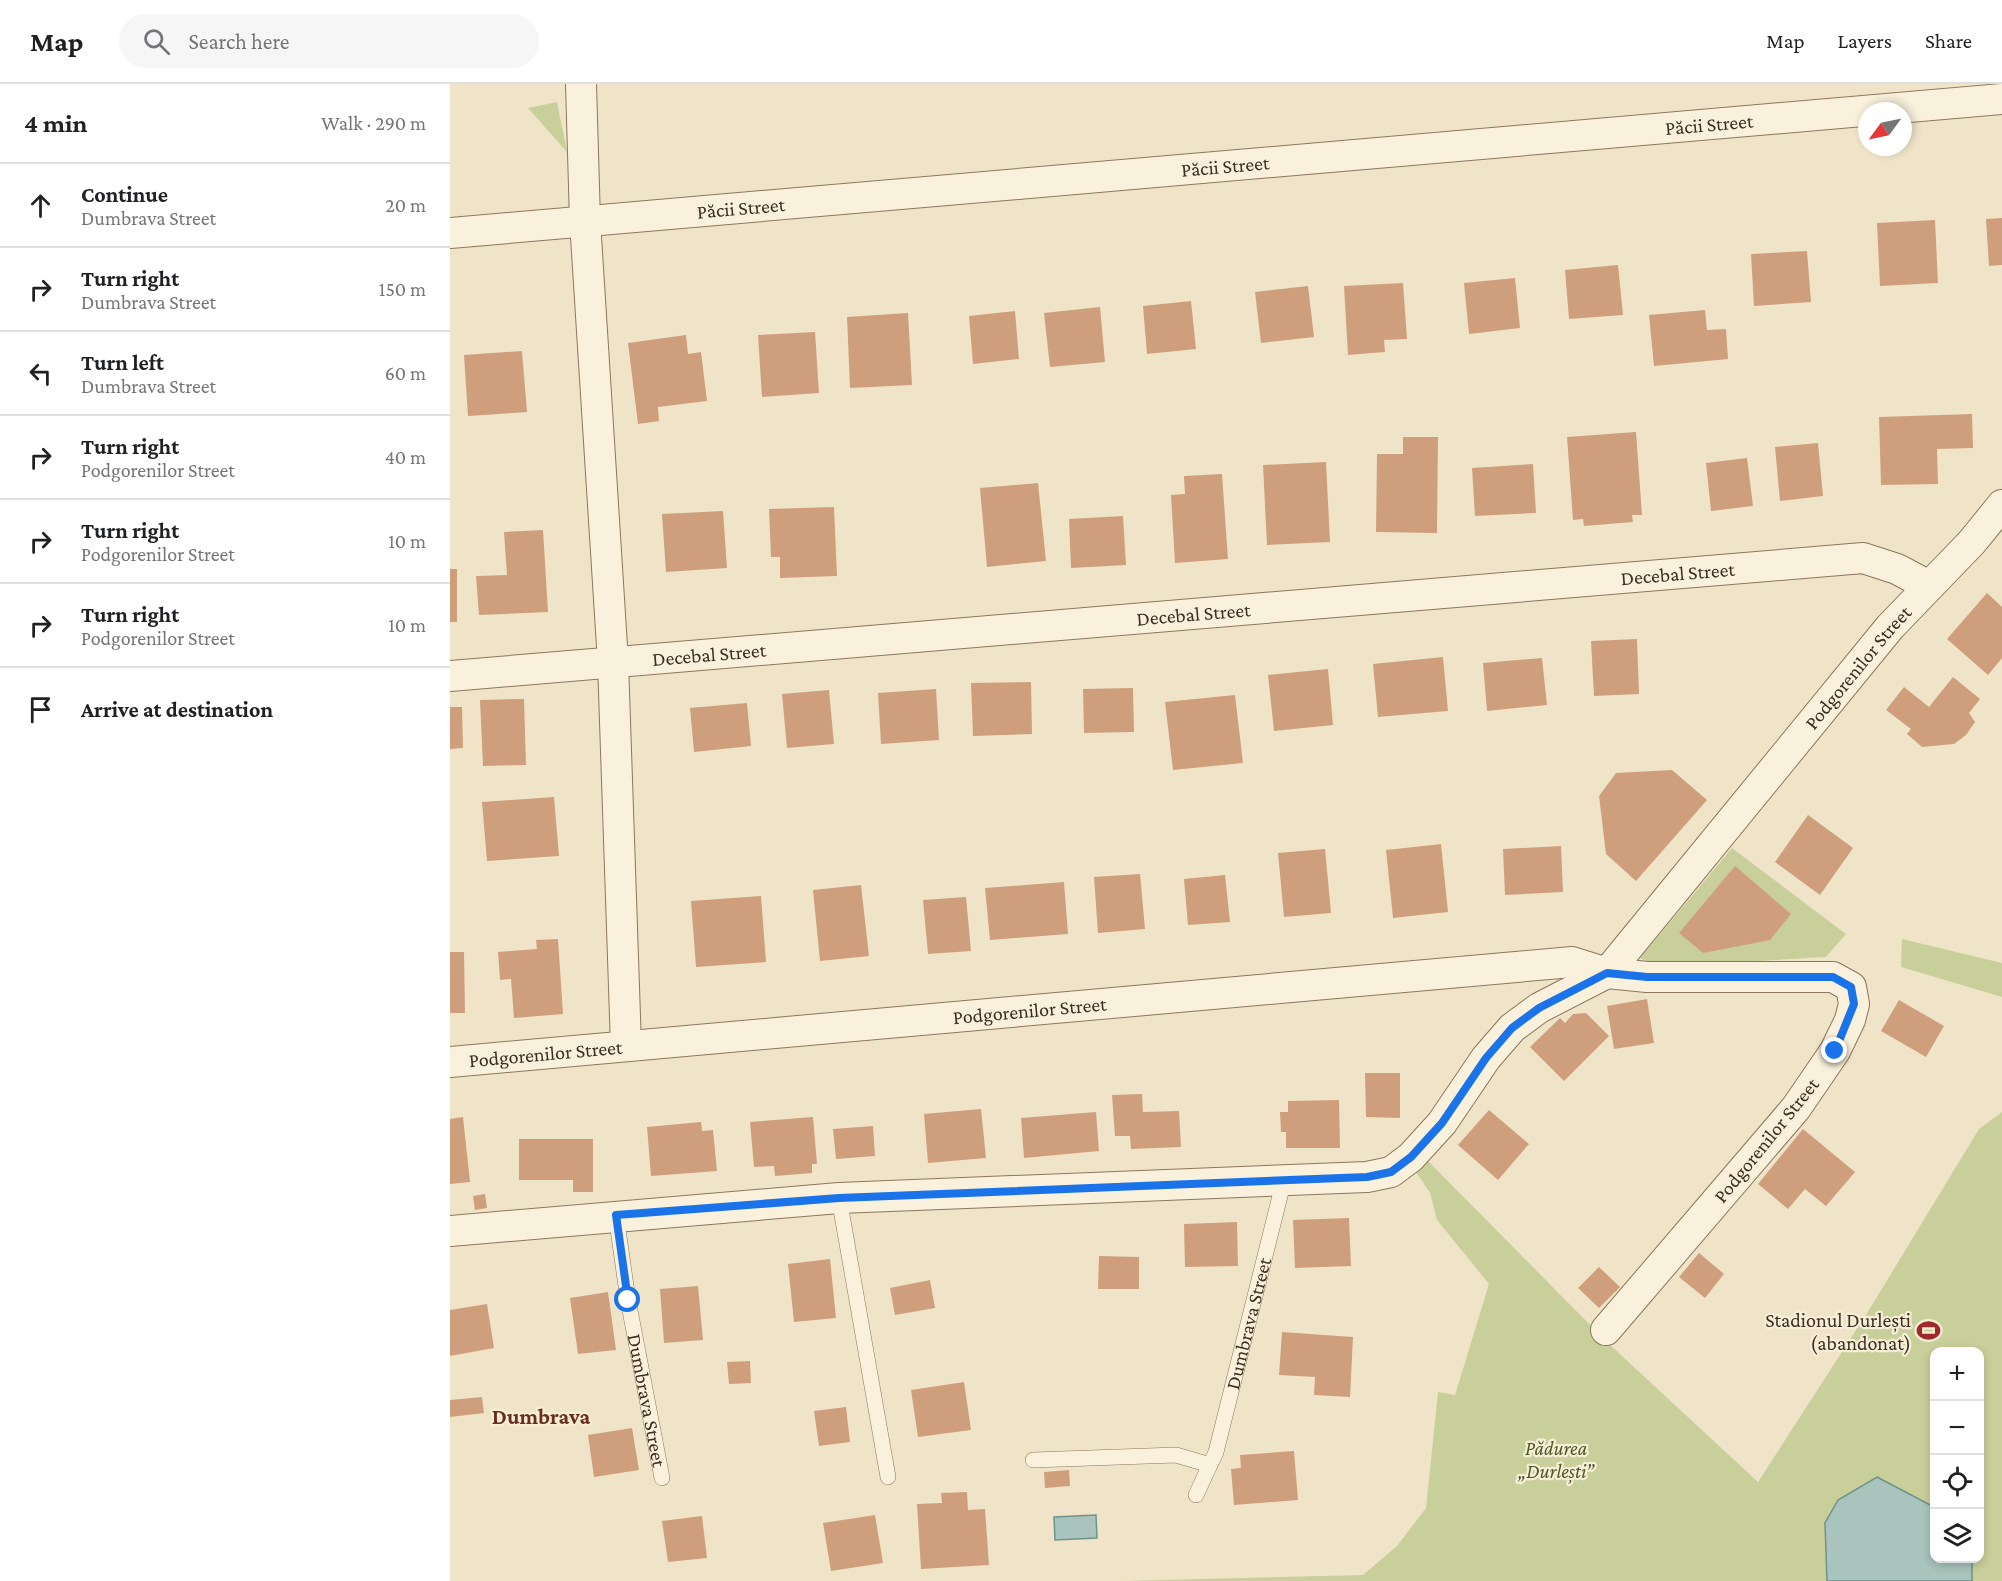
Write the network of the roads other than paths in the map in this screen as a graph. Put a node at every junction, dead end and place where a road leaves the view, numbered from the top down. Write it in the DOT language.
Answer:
graph roads {
  1 [pos="581,84"];
  2 [pos="2002,99"];
  3 [pos="585,221"];
  4 [pos="450,233"];
  5 [pos="2002,505"];
  6 [pos="1929,586"];
  7 [pos="613,662"];
  8 [pos="450,676"];
  9 [pos="1607,973"];
  10 [pos="626,1046"];
  11 [pos="450,1062"];
  12 [pos="1284,1180"];
  13 [pos="839,1198"];
  14 [pos="616,1215"];
  15 [pos="450,1231"];
  16 [pos="1605,1330"];
  17 [pos="1033,1460"];
  18 [pos="1210,1465"];
  19 [pos="888,1477"];
  20 [pos="662,1478"];
  21 [pos="1196,1495"];
  1 -- 3 [label="street"];
  2 -- 3 [label="street, Păcii Street"];
  3 -- 4 [label="street, Păcii Street"];
  3 -- 7 [label="street"];
  5 -- 6 [label="street, Podgorenilor Street"];
  6 -- 7 [label="street, Decebal Street"];
  6 -- 9 [label="street, Podgorenilor Street"];
  7 -- 8 [label="street, Decebal Street"];
  7 -- 10 [label="street"];
  9 -- 10 [label="street, Podgorenilor Street"];
  9 -- 12 [label="street"];
  9 -- 16 [label="street, Podgorenilor Street"];
  10 -- 11 [label="street, Podgorenilor Street"];
  12 -- 13 [label="street"];
  12 -- 18 [label="lane, Dumbrava Street"];
  13 -- 14 [label="street"];
  13 -- 19 [label="lane"];
  14 -- 15 [label="street"];
  14 -- 20 [label="lane, Dumbrava Street"];
  17 -- 18 [label="lane"];
  18 -- 21 [label="lane, Dumbrava Street"];
}
